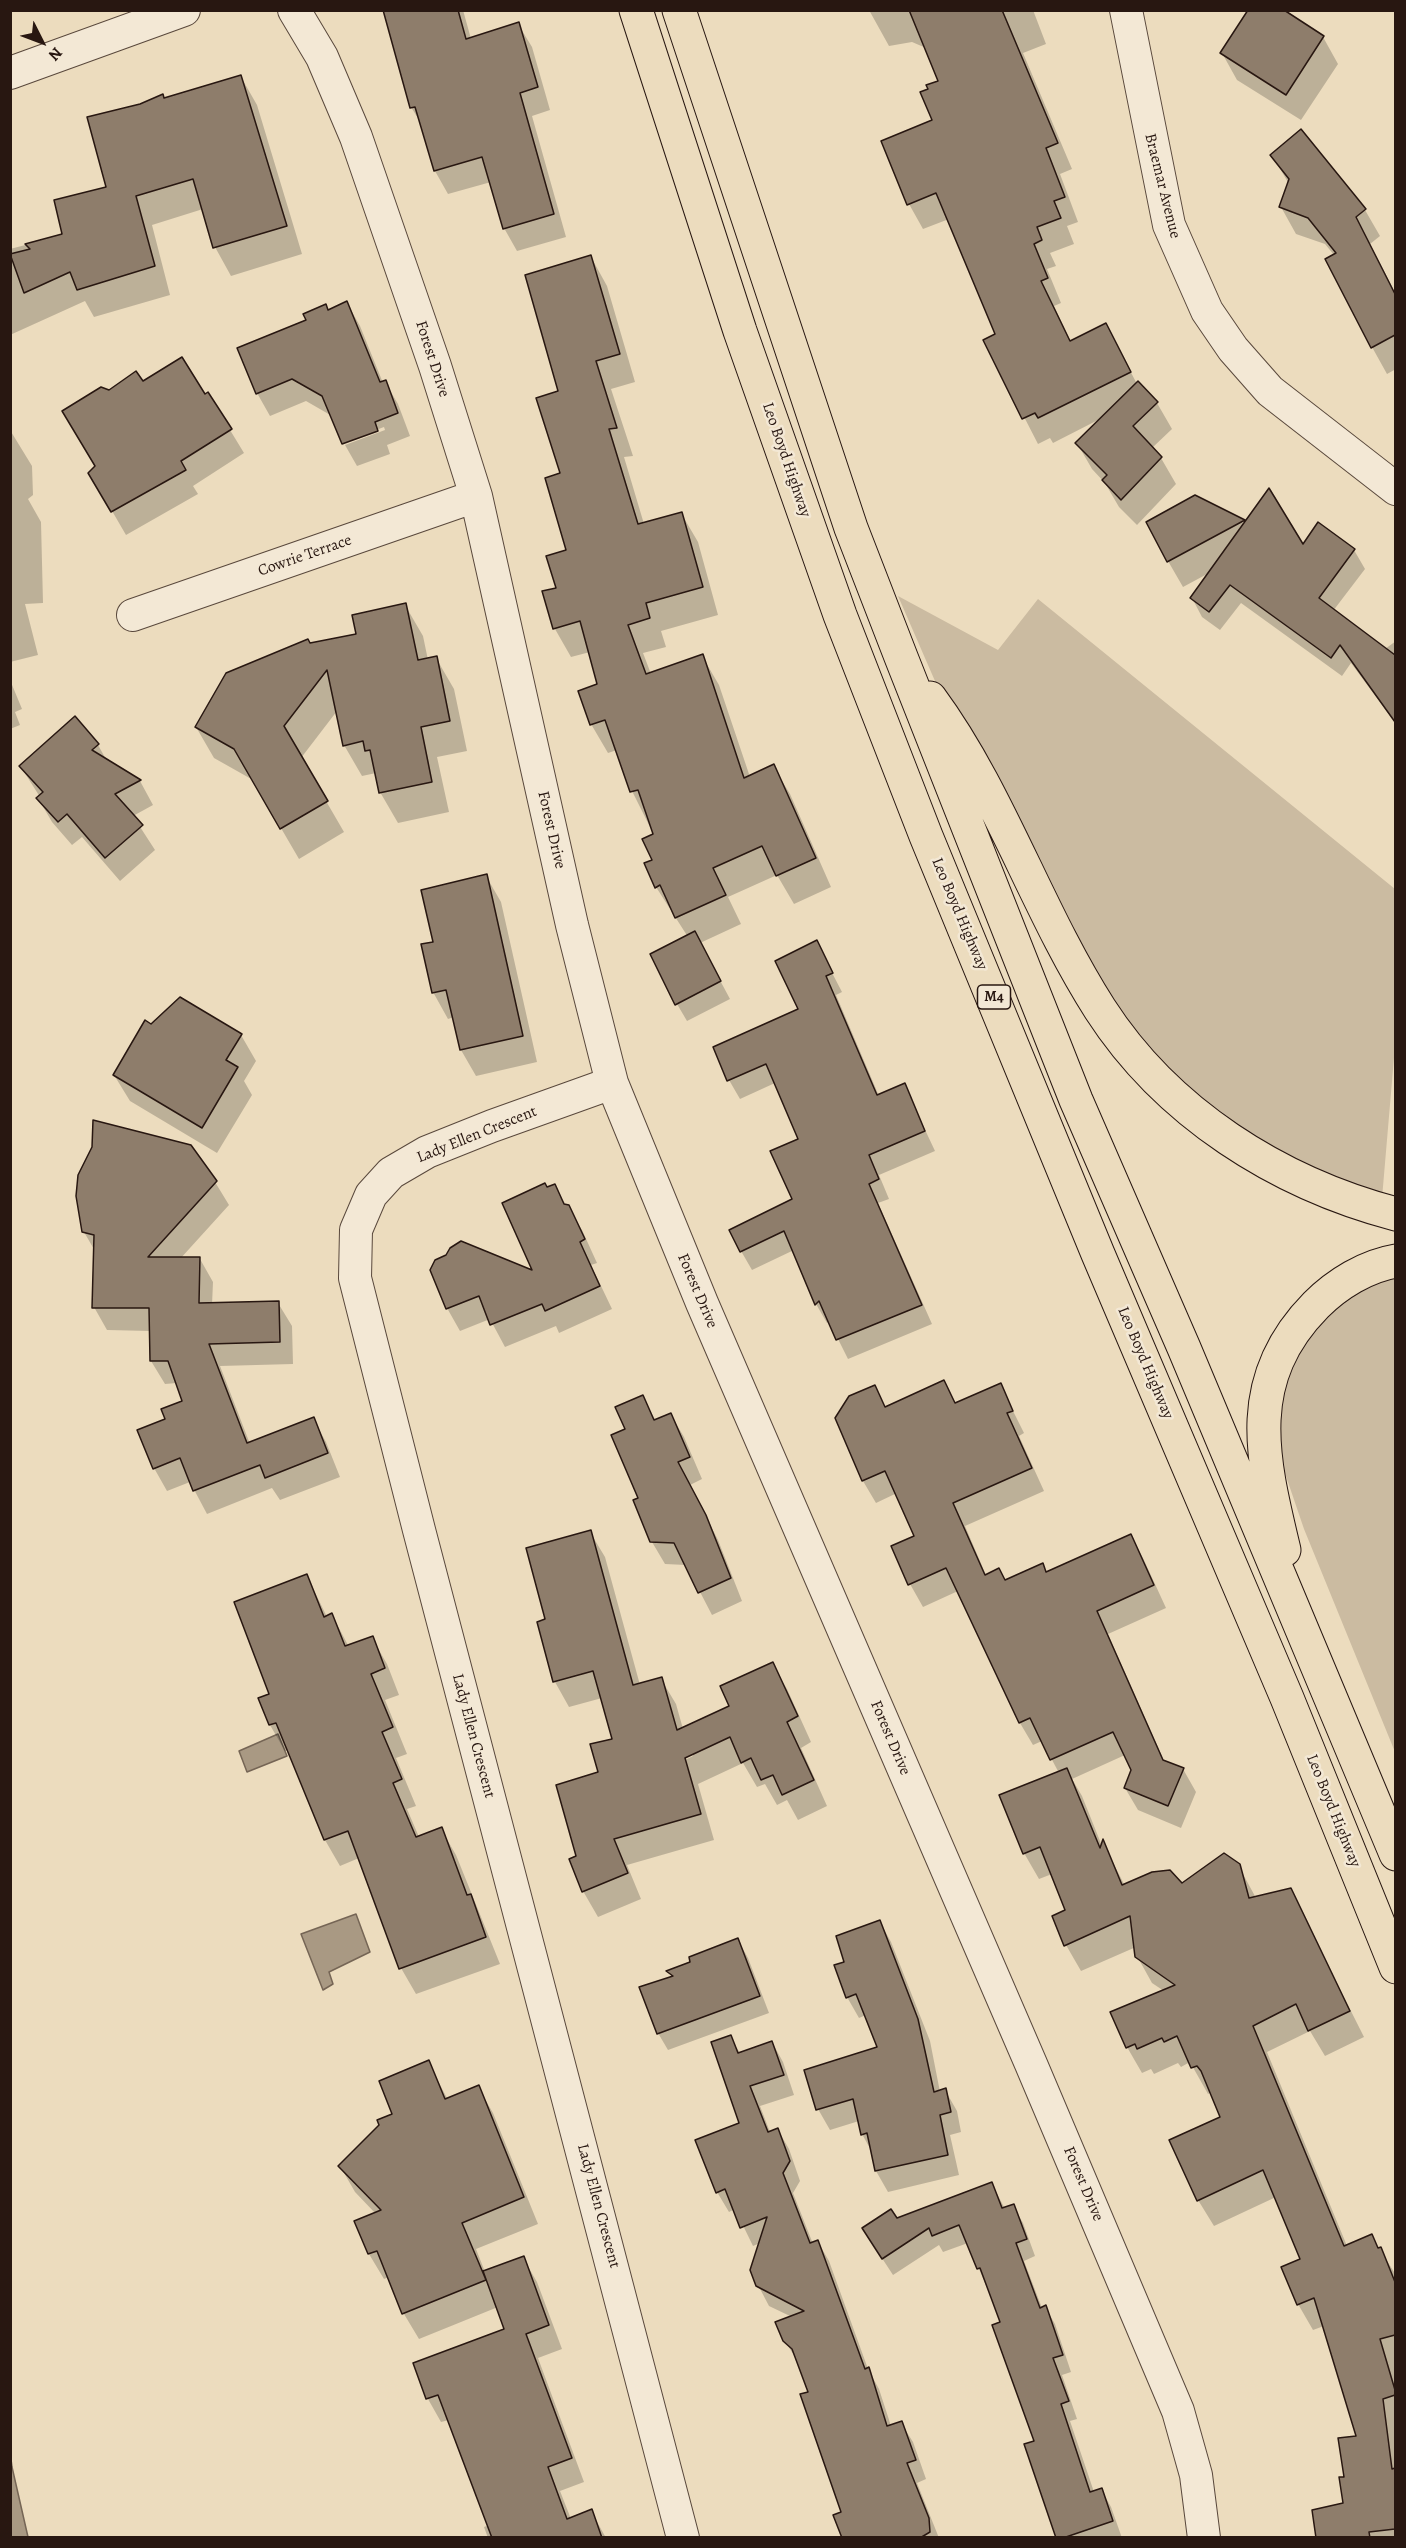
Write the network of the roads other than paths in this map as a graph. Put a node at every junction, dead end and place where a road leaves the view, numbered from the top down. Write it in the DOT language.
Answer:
graph roads {
  1 [pos="184,10"];
  2 [pos="294,10"];
  3 [pos="636,10"];
  4 [pos="679,10"];
  5 [pos="1126,10"];
  6 [pos="10,73"];
  7 [pos="1392,477"];
  8 [pos="476,496"];
  9 [pos="133,615"];
  10 [pos="901,657"];
  11 [pos="612,1083"];
  12 [pos="1395,1214"];
  13 [pos="1395,1261"];
  14 [pos="1304,1632"];
  15 [pos="1395,1854"];
  16 [pos="1395,1967"];
  17 [pos="683,2538"];
  18 [pos="1204,2538"];
  1 -- 6 [label="street"];
  2 -- 8 [label="street, Forest Drive"];
  3 -- 16 [label="highway, Leo Boyd Highway / M4"];
  4 -- 10 [label="highway, M4"];
  5 -- 7 [label="street, Braemar Avenue"];
  8 -- 9 [label="street, Cowrie Terrace"];
  8 -- 11 [label="street, Forest Drive"];
  10 -- 12 [label="highway"];
  10 -- 14 [label="highway, M4"];
  11 -- 17 [label="street, Lady Ellen Crescent"];
  11 -- 18 [label="street, Forest Drive"];
  13 -- 14 [label="highway"];
  14 -- 15 [label="highway, M4"];
}
